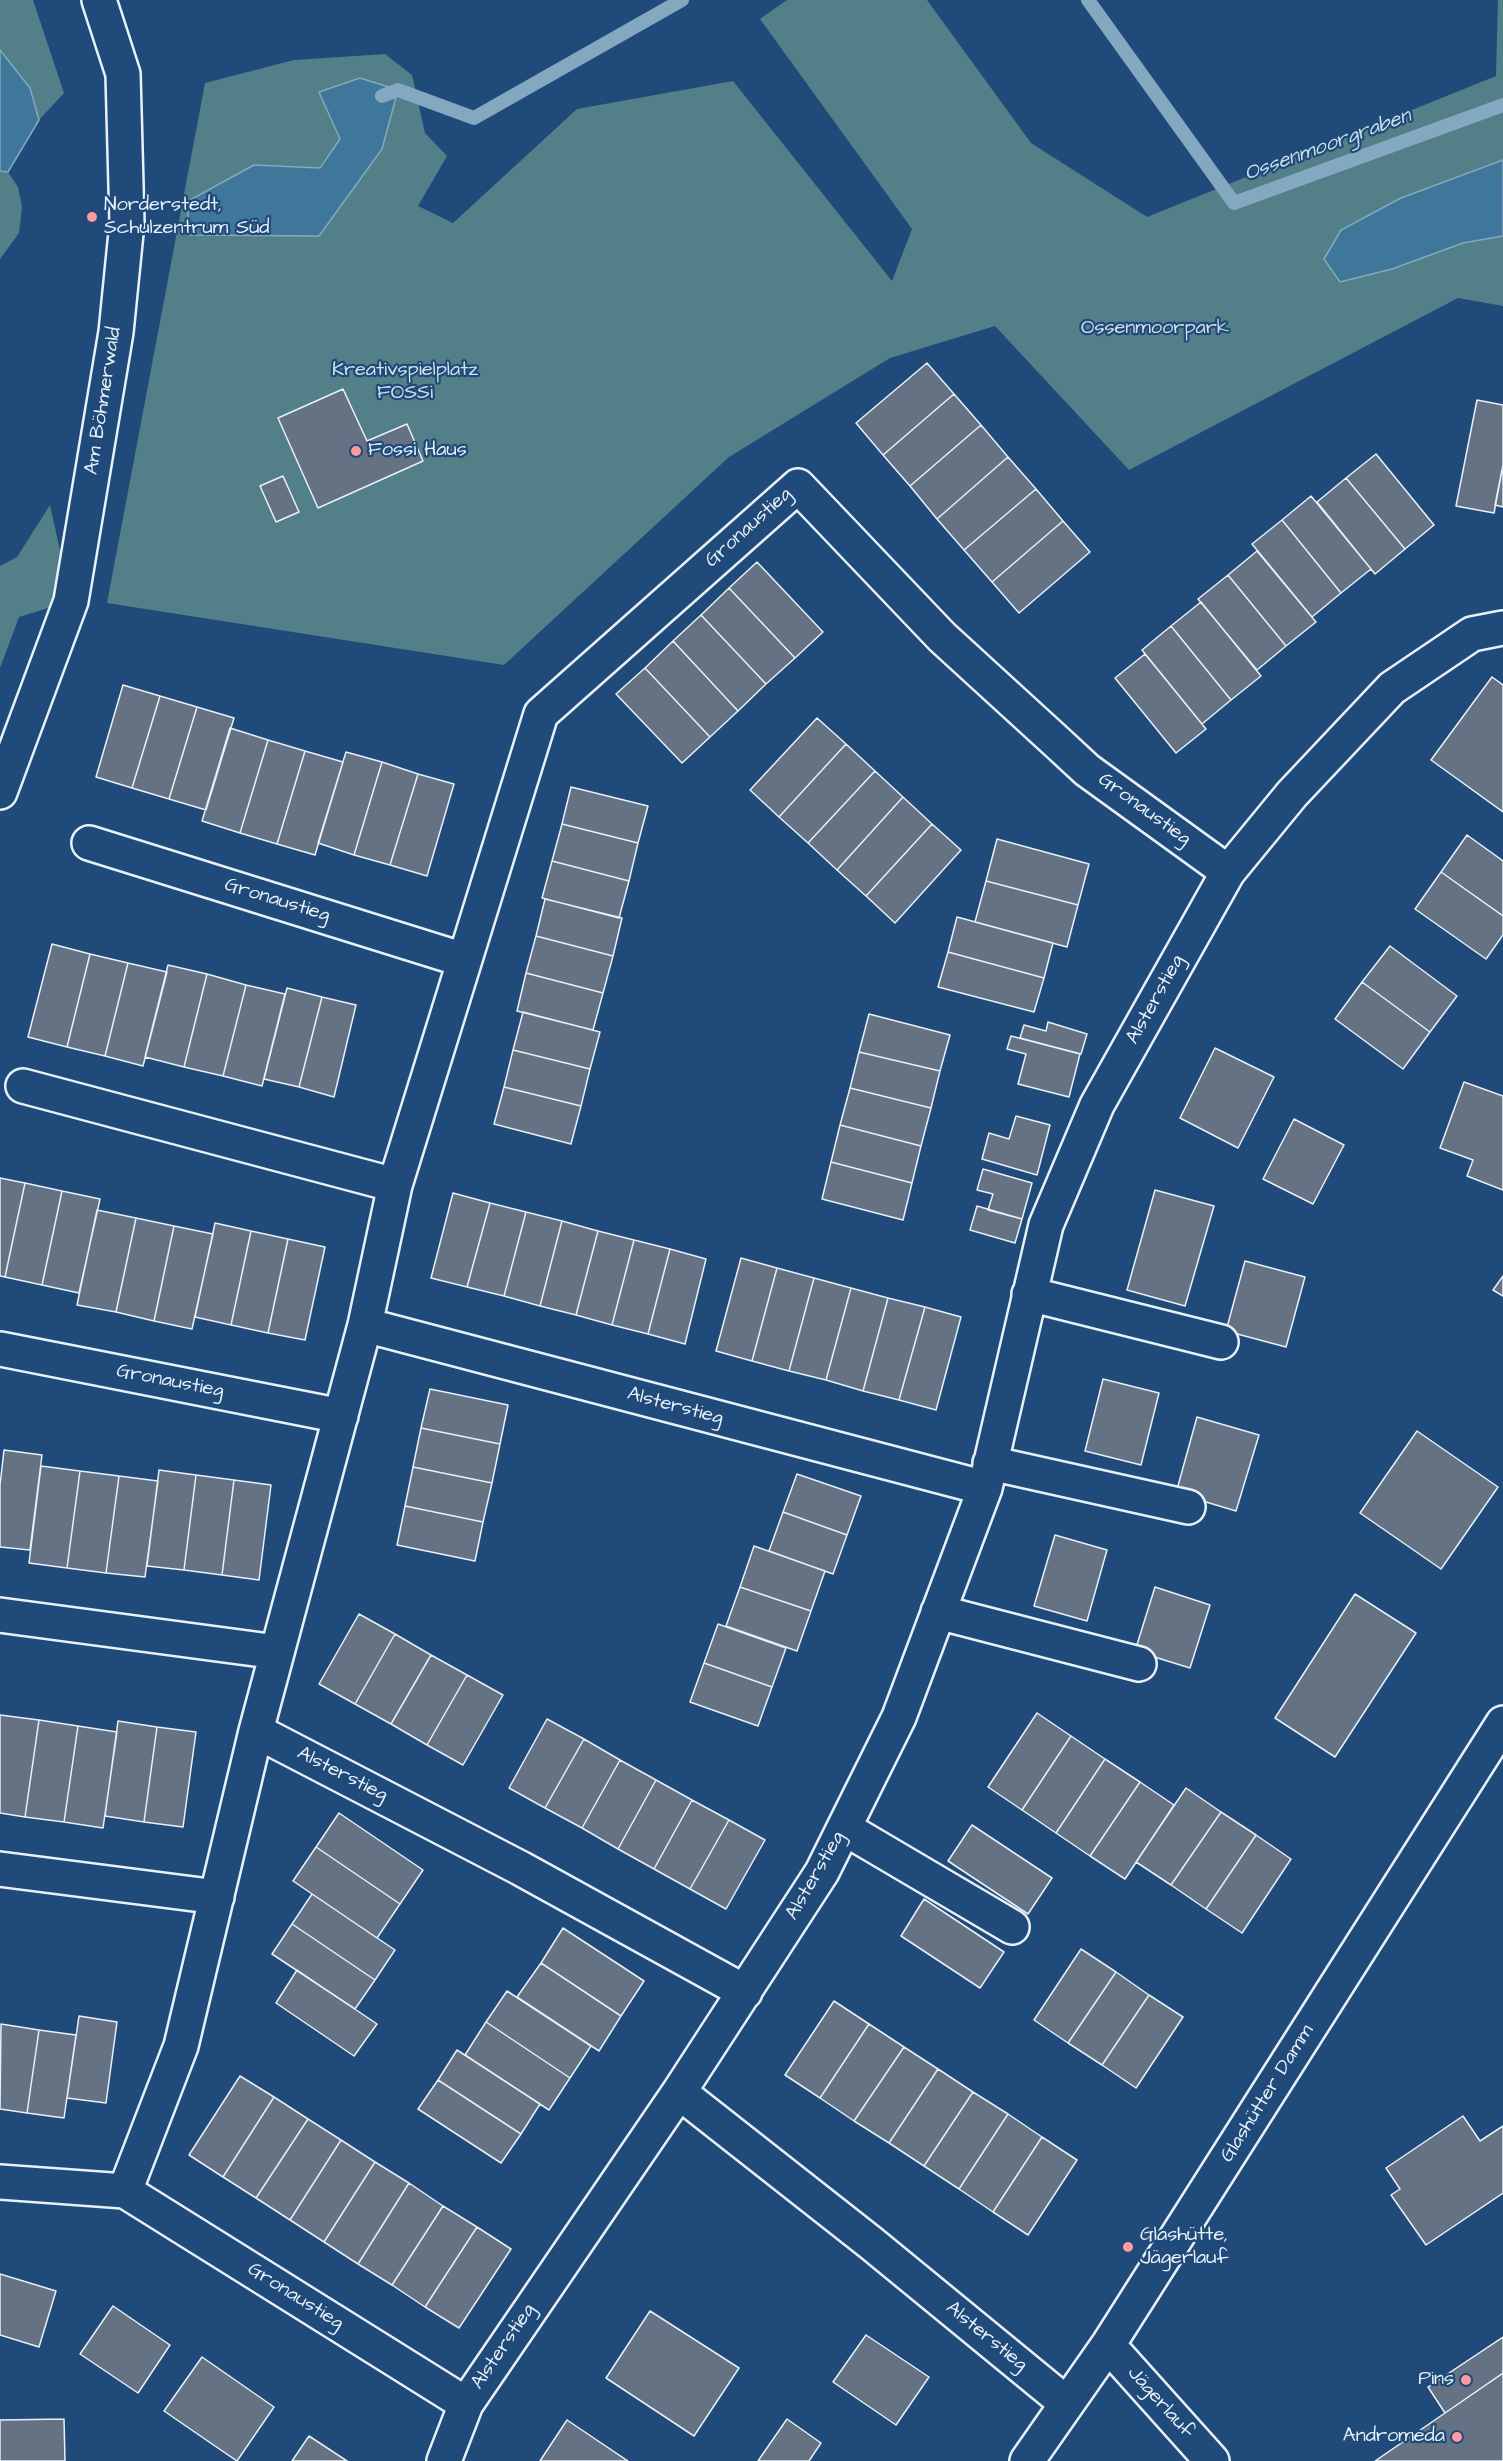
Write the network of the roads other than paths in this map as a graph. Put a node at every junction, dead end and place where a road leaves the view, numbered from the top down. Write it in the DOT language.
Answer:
graph roads {
  1 [pos="99,0"];
  2 [pos="1503,628"];
  3 [pos="0,792"];
  4 [pos="89,843"];
  5 [pos="1228,872"];
  6 [pos="464,960"];
  7 [pos="23,1086"];
  8 [pos="395,1185"];
  9 [pos="1029,1294"];
  10 [pos="365,1325"];
  11 [pos="1221,1342"];
  12 [pos="0,1349"];
  13 [pos="340,1416"];
  14 [pos="987,1476"];
  15 [pos="1188,1507"];
  16 [pos="938,1612"];
  17 [pos="0,1615"];
  18 [pos="277,1652"];
  19 [pos="1138,1664"];
  20 [pos="1503,1723"];
  21 [pos="256,1731"];
  22 [pos="844,1828"];
  23 [pos="0,1869"];
  24 [pos="217,1896"];
  25 [pos="1012,1927"];
  26 [pos="745,1992"];
  27 [pos="679,2092"];
  28 [pos="0,2182"];
  29 [pos="125,2192"];
  30 [pos="1108,2345"];
  31 [pos="466,2403"];
  32 [pos="1066,2403"];
  33 [pos="444,2461"];
  34 [pos="1027,2461"];
  35 [pos="1212,2461"];
  1 -- 3 [label="street, Am Böhmerwald"];
  2 -- 5 [label="street, Alsterstieg"];
  4 -- 6 [label="street, Gronaustieg"];
  5 -- 6 [label="street, Gronaustieg"];
  5 -- 9 [label="street, Alsterstieg"];
  6 -- 8 [label="street, Gronaustieg"];
  7 -- 8 [label="street"];
  8 -- 10 [label="street, Gronaustieg"];
  9 -- 11 [label="street"];
  9 -- 14 [label="street, Alsterstieg"];
  10 -- 13 [label="street, Gronaustieg"];
  10 -- 14 [label="street, Alsterstieg"];
  12 -- 13 [label="street, Gronaustieg"];
  13 -- 18 [label="street, Gronaustieg"];
  14 -- 15 [label="street"];
  14 -- 16 [label="street, Alsterstieg"];
  16 -- 19 [label="street"];
  16 -- 22 [label="street, Alsterstieg"];
  17 -- 18 [label="street"];
  18 -- 21 [label="street, Gronaustieg"];
  20 -- 30 [label="street, Glashütter Damm"];
  21 -- 24 [label="street, Gronaustieg"];
  21 -- 26 [label="street, Alsterstieg"];
  22 -- 25 [label="street"];
  22 -- 26 [label="street, Alsterstieg"];
  23 -- 24 [label="street"];
  24 -- 29 [label="street, Gronaustieg"];
  26 -- 27 [label="street, Alsterstieg"];
  27 -- 31 [label="street, Alsterstieg"];
  27 -- 32 [label="street, Alsterstieg"];
  28 -- 29 [label="street, Gronaustieg"];
  29 -- 31 [label="street, Gronaustieg"];
  30 -- 32 [label="street, Glashütter Damm"];
  30 -- 35 [label="street, Jägerlauf"];
  31 -- 33 [label="street, Alsterstieg"];
  32 -- 34 [label="street, Glashütter Damm"];
}
